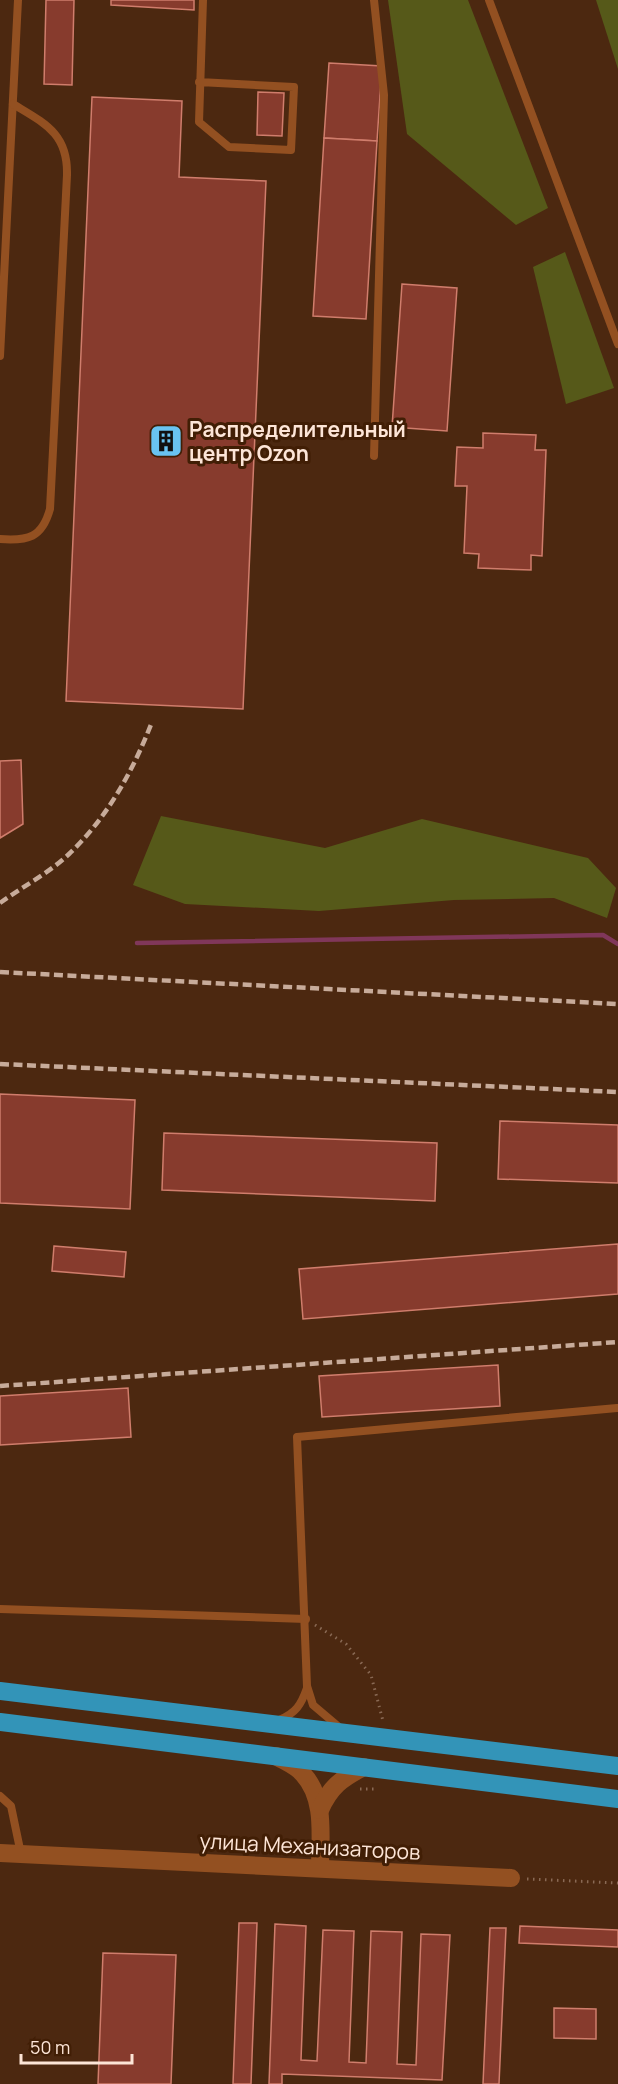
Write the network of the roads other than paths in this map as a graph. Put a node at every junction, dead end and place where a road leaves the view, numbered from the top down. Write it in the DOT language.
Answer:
graph roads {
  1 [pos="18,0"];
  2 [pos="203,0"];
  3 [pos="374,0"];
  4 [pos="489,0"];
  5 [pos="199,82"];
  6 [pos="13,104"];
  7 [pos="618,344"];
  8 [pos="0,356"];
  9 [pos="374,456"];
  10 [pos="0,540"];
  11 [pos="617,1408"];
  12 [pos="0,1609"];
  13 [pos="306,1619"];
  14 [pos="307,1686"];
  15 [pos="0,1691"];
  16 [pos="0,1722"];
  17 [pos="271,1723"];
  18 [pos="348,1732"];
  19 [pos="276,1756"];
  20 [pos="618,1766"];
  21 [pos="364,1767"];
  22 [pos="0,1796"];
  23 [pos="618,1799"];
  24 [pos="321,1810"];
  25 [pos="0,1853"];
  26 [pos="21,1854"];
  27 [pos="320,1869"];
  28 [pos="511,1878"];
  1 -- 6 [label="lane"];
  2 -- 5 [label="lane"];
  3 -- 9 [label="lane"];
  4 -- 7 [label="lane"];
  5 -- 5 [label="lane"];
  6 -- 8 [label="lane"];
  6 -- 10 [label="lane"];
  11 -- 13 [label="lane"];
  12 -- 13 [label="lane"];
  13 -- 14 [label="lane"];
  14 -- 17 [label="lane"];
  14 -- 18 [label="lane"];
  15 -- 17 [label="highway"];
  16 -- 19 [label="highway"];
  17 -- 18 [label="highway"];
  18 -- 20 [label="highway"];
  19 -- 21 [label="highway"];
  19 -- 24 [label="street"];
  21 -- 23 [label="highway"];
  21 -- 24 [label="street"];
  22 -- 26 [label="lane"];
  24 -- 27 [label="street"];
  25 -- 26 [label="street, улица Механизаторов"];
  26 -- 27 [label="street, улица Механизаторов"];
  27 -- 28 [label="street, улица Механизаторов"];
}
